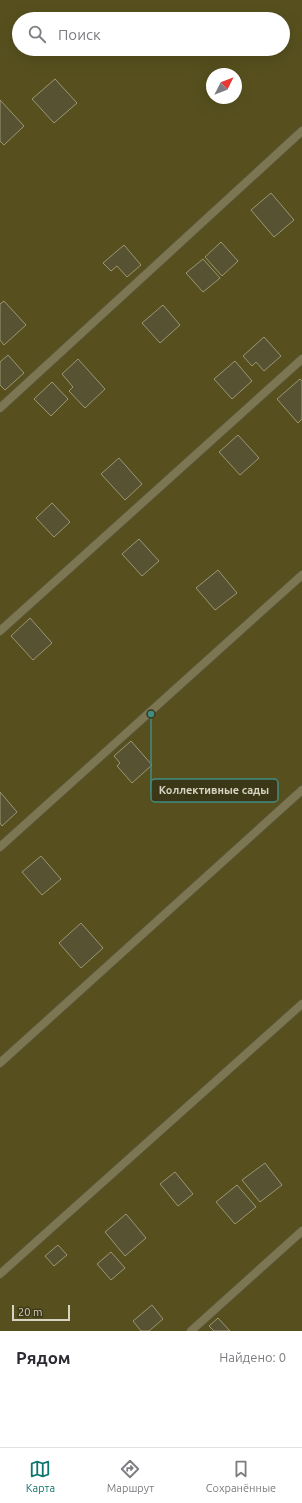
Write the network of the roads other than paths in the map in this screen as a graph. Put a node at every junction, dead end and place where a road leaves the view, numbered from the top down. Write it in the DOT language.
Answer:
graph roads {
  1 [pos="302,131"];
  2 [pos="302,359"];
  3 [pos="0,408"];
  4 [pos="302,574"];
  5 [pos="0,631"];
  6 [pos="302,790"];
  7 [pos="0,847"];
  8 [pos="302,1004"];
  9 [pos="0,1063"];
  10 [pos="302,1231"];
  11 [pos="0,1274"];
  12 [pos="192,1331"];
  1 -- 3 [label="lane"];
  2 -- 5 [label="lane"];
  4 -- 7 [label="lane"];
  6 -- 9 [label="lane"];
  8 -- 11 [label="lane"];
  10 -- 12 [label="lane"];
}
